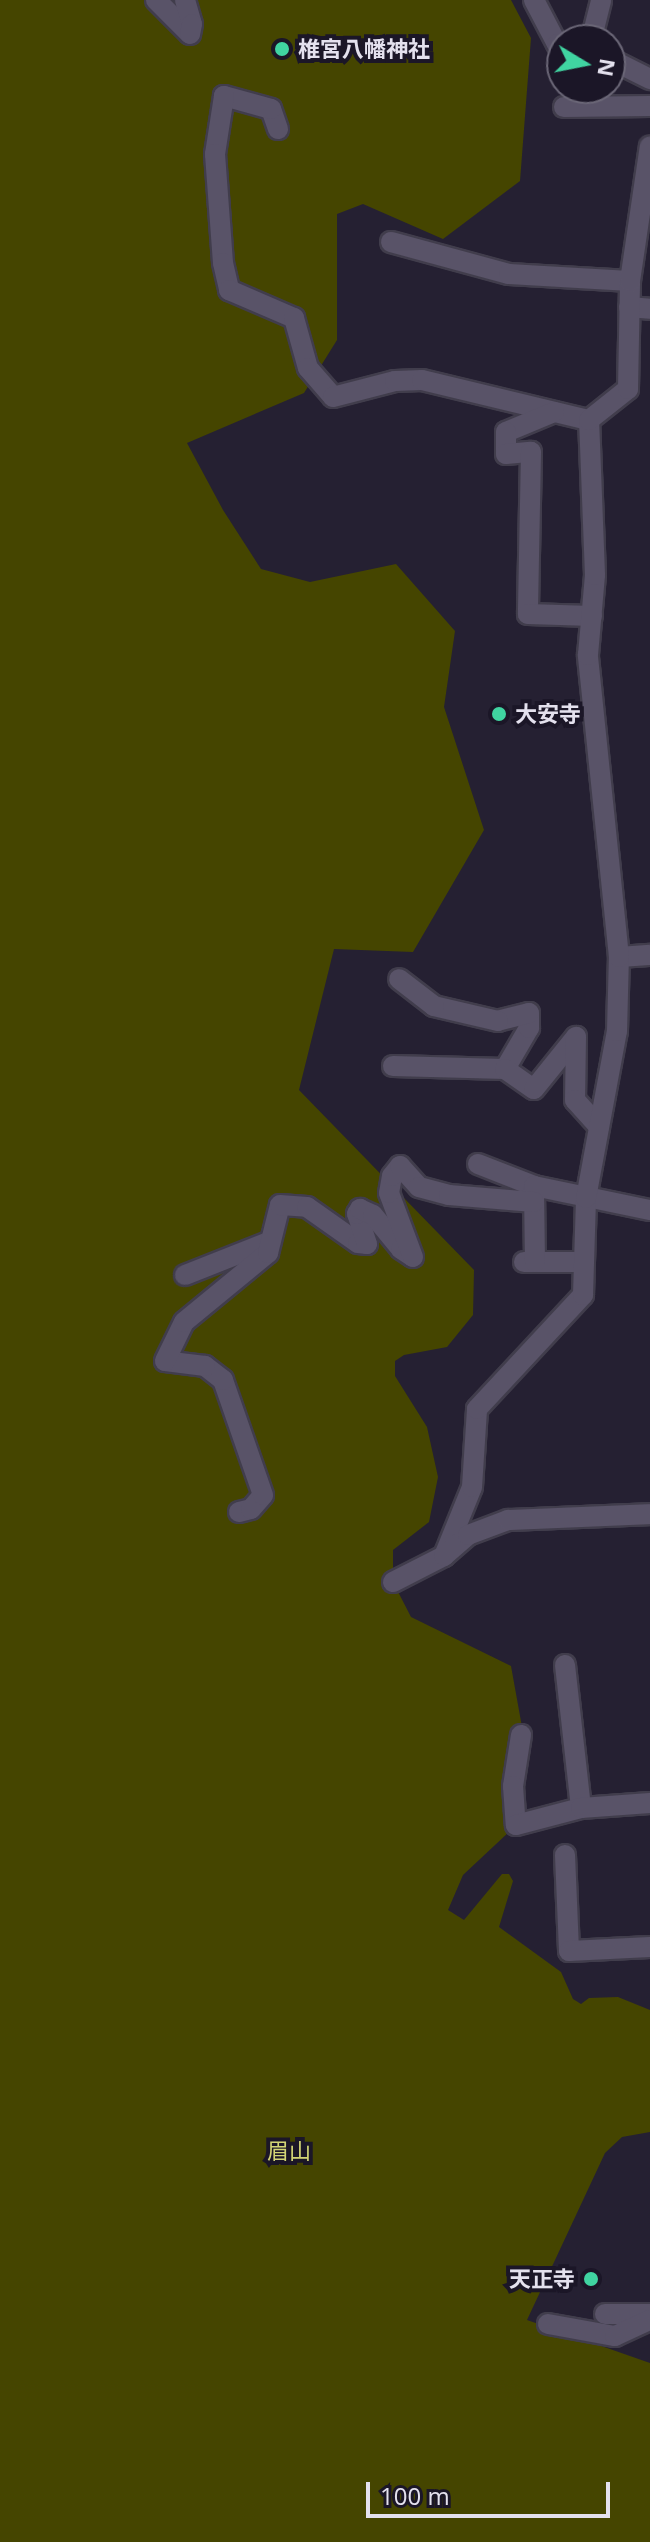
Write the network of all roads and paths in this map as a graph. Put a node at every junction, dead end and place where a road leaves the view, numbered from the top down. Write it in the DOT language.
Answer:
graph roads {
  1 [pos="156,0"];
  2 [pos="185,0"];
  3 [pos="534,0"];
  4 [pos="601,0"];
  5 [pos="547,24"];
  6 [pos="595,24"];
  7 [pos="626,67"];
  8 [pos="650,79"];
  9 [pos="650,106"];
  10 [pos="564,107"];
  11 [pos="278,129"];
  12 [pos="650,146"];
  13 [pos="391,242"];
  14 [pos="630,281"];
  15 [pos="640,308"];
  16 [pos="628,389"];
  17 [pos="650,389"];
  18 [pos="554,412"];
  19 [pos="589,420"];
  20 [pos="592,616"];
  21 [pos="650,955"];
  22 [pos="619,957"];
  23 [pos="399,979"];
  24 [pos="393,1066"];
  25 [pos="505,1069"];
  26 [pos="599,1127"];
  27 [pos="478,1164"];
  28 [pos="534,1194"];
  29 [pos="586,1198"];
  30 [pos="650,1210"];
  31 [pos="271,1241"];
  32 [pos="584,1262"];
  33 [pos="185,1275"];
  34 [pos="239,1512"];
  35 [pos="650,1514"];
  36 [pos="444,1556"];
  37 [pos="393,1582"];
  38 [pos="565,1665"];
  39 [pos="521,1735"];
  40 [pos="650,1803"];
  41 [pos="581,1808"];
  42 [pos="565,1855"];
  43 [pos="650,1947"];
  44 [pos="605,2314"];
  45 [pos="650,2314"];
  46 [pos="650,2320"];
  47 [pos="548,2324"];
  1 -- 2 [label="street"];
  3 -- 5 [label="street"];
  4 -- 6 [label="street"];
  7 -- 8 [label="street"];
  9 -- 10 [label="street"];
  11 -- 18 [label="street"];
  12 -- 14 [label="street"];
  13 -- 14 [label="street"];
  14 -- 15 [label="street"];
  15 -- 16 [label="street"];
  16 -- 17 [label="street"];
  16 -- 19 [label="street"];
  18 -- 19 [label="street"];
  18 -- 20 [label="street"];
  19 -- 20 [label="street"];
  20 -- 22 [label="street"];
  21 -- 22 [label="street"];
  22 -- 26 [label="street"];
  23 -- 25 [label="street"];
  24 -- 25 [label="street"];
  25 -- 26 [label="street"];
  26 -- 29 [label="street"];
  27 -- 28 [label="street"];
  28 -- 29 [label="street"];
  28 -- 31 [label="street"];
  28 -- 32 [label="street"];
  29 -- 30 [label="street"];
  29 -- 32 [label="street"];
  31 -- 33 [label="street"];
  31 -- 34 [label="street"];
  32 -- 36 [label="street"];
  35 -- 36 [label="street"];
  36 -- 37 [label="street"];
  38 -- 41 [label="street"];
  39 -- 41 [label="street"];
  40 -- 41 [label="street"];
  42 -- 43 [label="street"];
  44 -- 45 [label="street"];
  46 -- 47 [label="street"];
}
